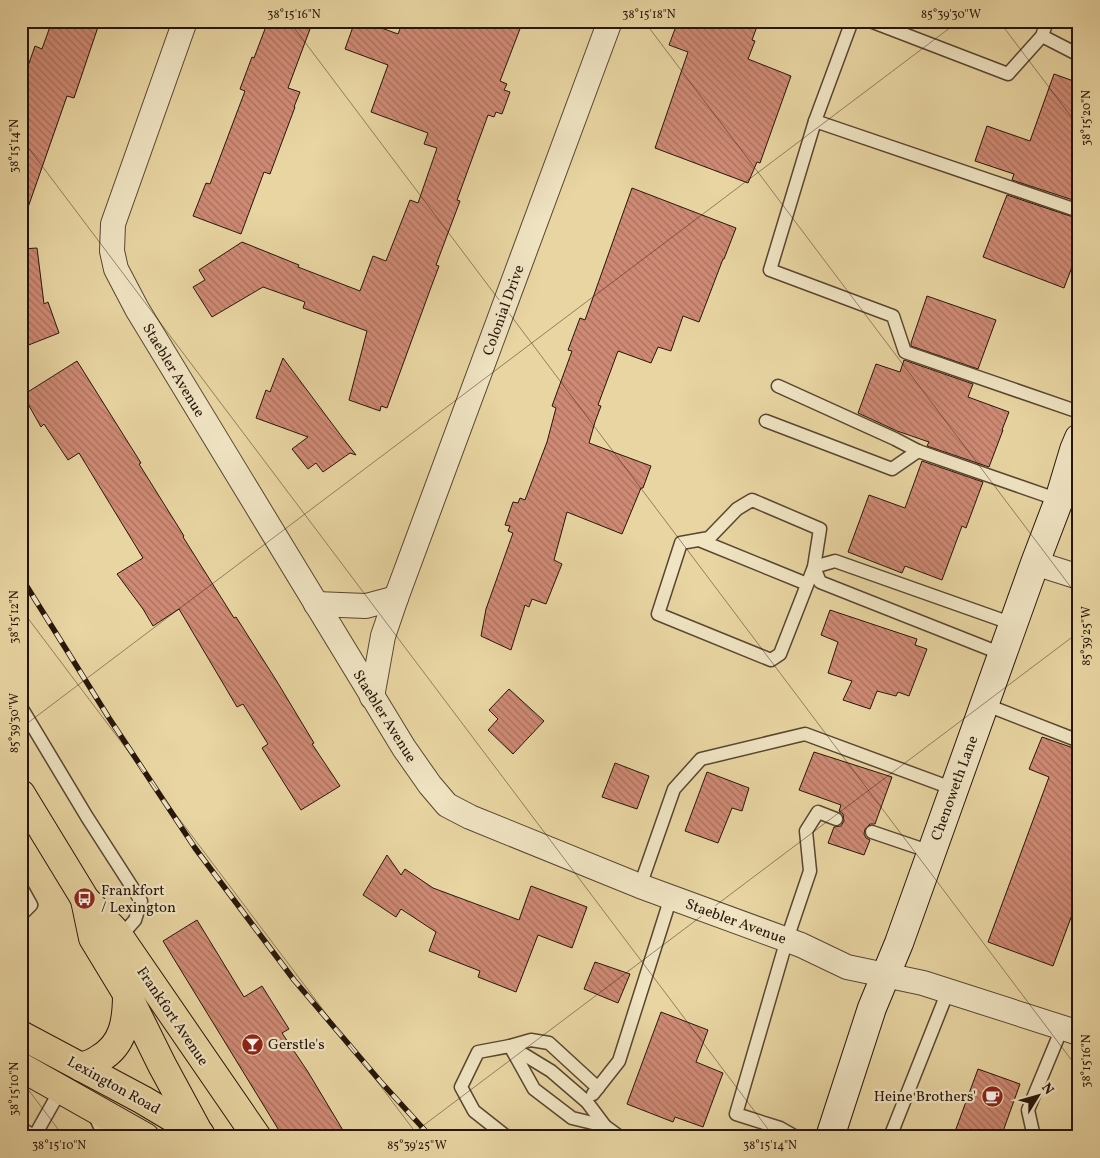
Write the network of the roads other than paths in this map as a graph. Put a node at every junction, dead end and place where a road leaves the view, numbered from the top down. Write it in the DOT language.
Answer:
graph roads {
  1 [pos="185,21"];
  2 [pos="610,21"];
  3 [pos="852,21"];
  4 [pos="870,21"];
  5 [pos="1047,21"];
  6 [pos="1042,36"];
  7 [pos="1079,55"];
  8 [pos="815,121"];
  9 [pos="1079,210"];
  10 [pos="778,386"];
  11 [pos="1079,412"];
  12 [pos="766,421"];
  13 [pos="1079,438"];
  14 [pos="918,451"];
  15 [pos="1059,500"];
  16 [pos="699,540"];
  17 [pos="1034,563"];
  18 [pos="814,567"];
  19 [pos="1079,577"];
  20 [pos="807,584"];
  21 [pos="396,598"];
  22 [pos="316,604"];
  23 [pos="1013,624"];
  24 [pos="1002,654"];
  25 [pos="372,697"];
  26 [pos="984,704"];
  27 [pos="21,707"];
  28 [pos="1079,741"];
  29 [pos="954,789"];
  30 [pos="21,794"];
  31 [pos="836,819"];
  32 [pos="872,832"];
  33 [pos="931,852"];
  34 [pos="640,886"];
  35 [pos="21,887"];
  36 [pos="671,897"];
  37 [pos="85,899"];
  38 [pos="21,915"];
  39 [pos="120,938"];
  40 [pos="787,940"];
  41 [pos="885,976"];
  42 [pos="948,991"];
  43 [pos="127,994"];
  44 [pos="1070,1031"];
  45 [pos="21,1035"];
  46 [pos="510,1046"];
  47 [pos="21,1067"];
  48 [pos="81,1067"];
  49 [pos="598,1088"];
  50 [pos="60,1089"];
  51 [pos="587,1102"];
  52 [pos="90,1105"];
  53 [pos="605,1126"];
  54 [pos="21,1128"];
  55 [pos="143,1136"];
  56 [pos="202,1136"];
  57 [pos="34,1137"];
  58 [pos="100,1137"];
  59 [pos="257,1137"];
  60 [pos="506,1137"];
  61 [pos="620,1137"];
  62 [pos="796,1137"];
  63 [pos="830,1137"];
  64 [pos="890,1137"];
  65 [pos="1034,1137"];
  1 -- 22 [label="street, Staebler Avenue"];
  2 -- 21 [label="street, Colonial Drive"];
  3 -- 8 [label="lane"];
  4 -- 6 [label="lane"];
  5 -- 6 [label="lane"];
  6 -- 7 [label="lane"];
  8 -- 9 [label="lane"];
  8 -- 11 [label="lane"];
  10 -- 14 [label="lane"];
  12 -- 14 [label="lane"];
  13 -- 15 [label="main road, Chenoweth Lane"];
  14 -- 15 [label="lane"];
  15 -- 17 [label="main road, Chenoweth Lane"];
  16 -- 18 [label="lane"];
  16 -- 20 [label="lane"];
  16 -- 20 [label="lane"];
  17 -- 19 [label="street"];
  17 -- 23 [label="main road, Chenoweth Lane"];
  18 -- 20 [label="lane"];
  18 -- 23 [label="lane"];
  18 -- 24 [label="lane"];
  21 -- 22 [label="street"];
  21 -- 25 [label="street, Colonial Drive"];
  22 -- 25 [label="street, Staebler Avenue"];
  23 -- 24 [label="main road, Chenoweth Lane"];
  24 -- 26 [label="main road, Chenoweth Lane"];
  25 -- 34 [label="street, Staebler Avenue"];
  26 -- 28 [label="lane"];
  26 -- 29 [label="main road, Chenoweth Lane"];
  27 -- 39 [label="lane"];
  29 -- 33 [label="main road, Chenoweth Lane"];
  29 -- 34 [label="lane"];
  30 -- 37 [label="main road, Frankfort Avenue"];
  31 -- 40 [label="lane"];
  32 -- 33 [label="lane"];
  33 -- 41 [label="main road, Chenoweth Lane"];
  34 -- 36 [label="street, Staebler Avenue"];
  35 -- 38 [label="lane"];
  36 -- 40 [label="street, Staebler Avenue"];
  36 -- 49 [label="lane"];
  37 -- 39 [label="main road, Frankfort Avenue"];
  37 -- 43 [label="main road, Frankfort Avenue"];
  39 -- 59 [label="main road, Frankfort Avenue"];
  40 -- 41 [label="street, Staebler Avenue"];
  40 -- 62 [label="lane"];
  41 -- 42 [label="street, Staebler Avenue"];
  41 -- 63 [label="main road, Chenoweth Lane"];
  42 -- 44 [label="street, Staebler Avenue"];
  42 -- 64 [label="lane"];
  43 -- 48 [label="main road"];
  43 -- 56 [label="main road, Frankfort Avenue"];
  44 -- 65 [label="lane"];
  45 -- 48 [label="main road, Lexington Road"];
  46 -- 49 [label="lane"];
  46 -- 51 [label="lane"];
  46 -- 53 [label="lane"];
  46 -- 60 [label="lane"];
  47 -- 50 [label="main road, Lexington Road"];
  48 -- 56 [label="main road, Lexington Road"];
  49 -- 51 [label="lane"];
  50 -- 52 [label="main road, Lexington Road"];
  50 -- 57 [label="lane"];
  51 -- 53 [label="lane"];
  52 -- 55 [label="main road, Lexington Road"];
  52 -- 58 [label="lane"];
  53 -- 61 [label="lane"];
  54 -- 57 [label="lane"];
}
